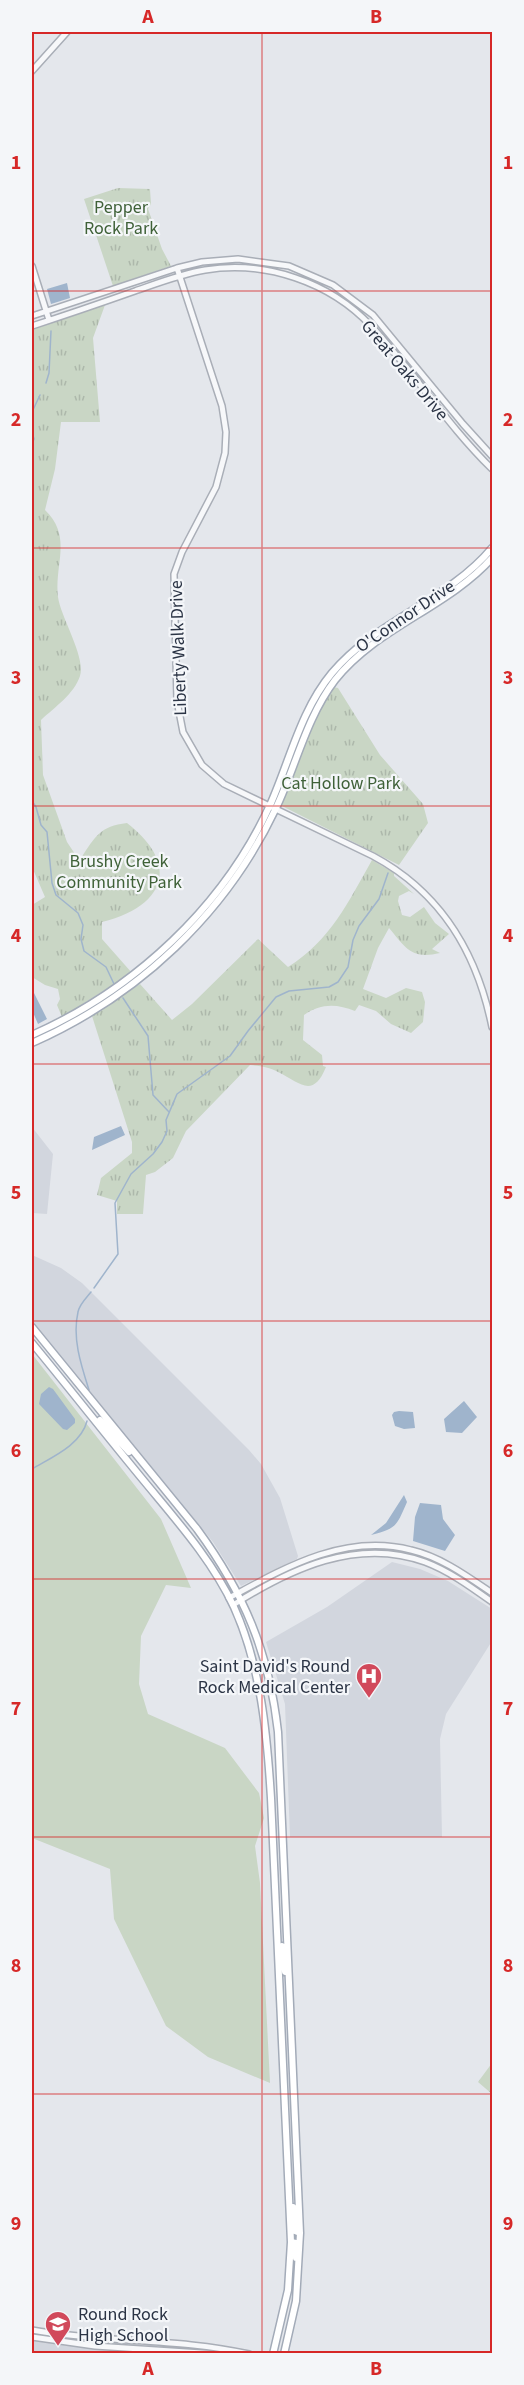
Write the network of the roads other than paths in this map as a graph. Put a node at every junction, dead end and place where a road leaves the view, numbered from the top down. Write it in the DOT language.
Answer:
graph roads {
  1 [pos="67,32"];
  2 [pos="32,71"];
  3 [pos="32,266"];
  4 [pos="177,268"];
  5 [pos="180,276"];
  6 [pos="46,311"];
  7 [pos="32,316"];
  8 [pos="49,320"];
  9 [pos="32,326"];
  10 [pos="492,456"];
  11 [pos="492,469"];
  12 [pos="492,548"];
  13 [pos="492,558"];
  14 [pos="273,808"];
  15 [pos="492,1027"];
  16 [pos="32,1035"];
  17 [pos="32,1043"];
  18 [pos="32,1327"];
  19 [pos="32,1343"];
  20 [pos="50,1365"];
  21 [pos="64,1383"];
  22 [pos="103,1415"];
  23 [pos="132,1450"];
  24 [pos="492,1593"];
  25 [pos="240,1596"];
  26 [pos="231,1602"];
  27 [pos="492,1602"];
  28 [pos="281,1797"];
  29 [pos="271,1798"];
  30 [pos="272,1845"];
  31 [pos="287,1918"];
  32 [pos="279,1942"];
  33 [pos="290,2011"];
  34 [pos="294,2084"];
  35 [pos="285,2085"];
  36 [pos="285,2093"];
  37 [pos="294,2093"];
  38 [pos="288,2174"];
  39 [pos="300,2233"];
  40 [pos="291,2242"];
  41 [pos="297,2291"];
  42 [pos="32,2330"];
  43 [pos="32,2337"];
  44 [pos="217,2354"];
  45 [pos="249,2354"];
  46 [pos="273,2354"];
  47 [pos="284,2354"];
  1 -- 2 [label="street"];
  3 -- 6 [label="street"];
  4 -- 5 [label="street, Liberty Walk Drive"];
  4 -- 6 [label="street, Great Oaks Drive"];
  4 -- 10 [label="street, Great Oaks Drive"];
  5 -- 8 [label="street, Great Oaks Drive"];
  5 -- 11 [label="street, Great Oaks Drive"];
  5 -- 14 [label="street, Liberty Walk Drive"];
  6 -- 7 [label="street, Great Oaks Drive"];
  6 -- 8 [label="street"];
  8 -- 9 [label="street, Great Oaks Drive"];
  12 -- 14 [label="main road, O'Connor Drive"];
  13 -- 14 [label="main road, O'Connor Drive"];
  14 -- 15 [label="street, Liberty Walk Drive"];
  14 -- 16 [label="main road, O'Connor Drive"];
  14 -- 17 [label="main road, O'Connor Drive"];
  18 -- 22 [label="main road"];
  19 -- 20 [label="main road"];
  20 -- 21 [label="main road"];
  20 -- 22 [label="main road"];
  21 -- 23 [label="main road"];
  21 -- 26 [label="main road"];
  22 -- 23 [label="main road"];
  23 -- 25 [label="main road"];
  24 -- 25 [label="street"];
  25 -- 26 [label="street"];
  25 -- 27 [label="street"];
  25 -- 28 [label="main road"];
  26 -- 29 [label="main road"];
  28 -- 29 [label="main road"];
  28 -- 31 [label="main road"];
  29 -- 30 [label="main road"];
  30 -- 31 [label="main road"];
  30 -- 32 [label="main road"];
  31 -- 33 [label="main road"];
  32 -- 33 [label="main road"];
  32 -- 35 [label="main road"];
  33 -- 34 [label="main road"];
  34 -- 35 [label="main road"];
  34 -- 37 [label="main road"];
  35 -- 36 [label="main road"];
  36 -- 37 [label="main road"];
  36 -- 38 [label="main road"];
  37 -- 39 [label="main road"];
  38 -- 39 [label="main road"];
  38 -- 40 [label="main road"];
  39 -- 41 [label="main road"];
  40 -- 41 [label="main road"];
  40 -- 46 [label="main road"];
  41 -- 47 [label="main road"];
  42 -- 45 [label="street"];
  43 -- 44 [label="street"];
}
